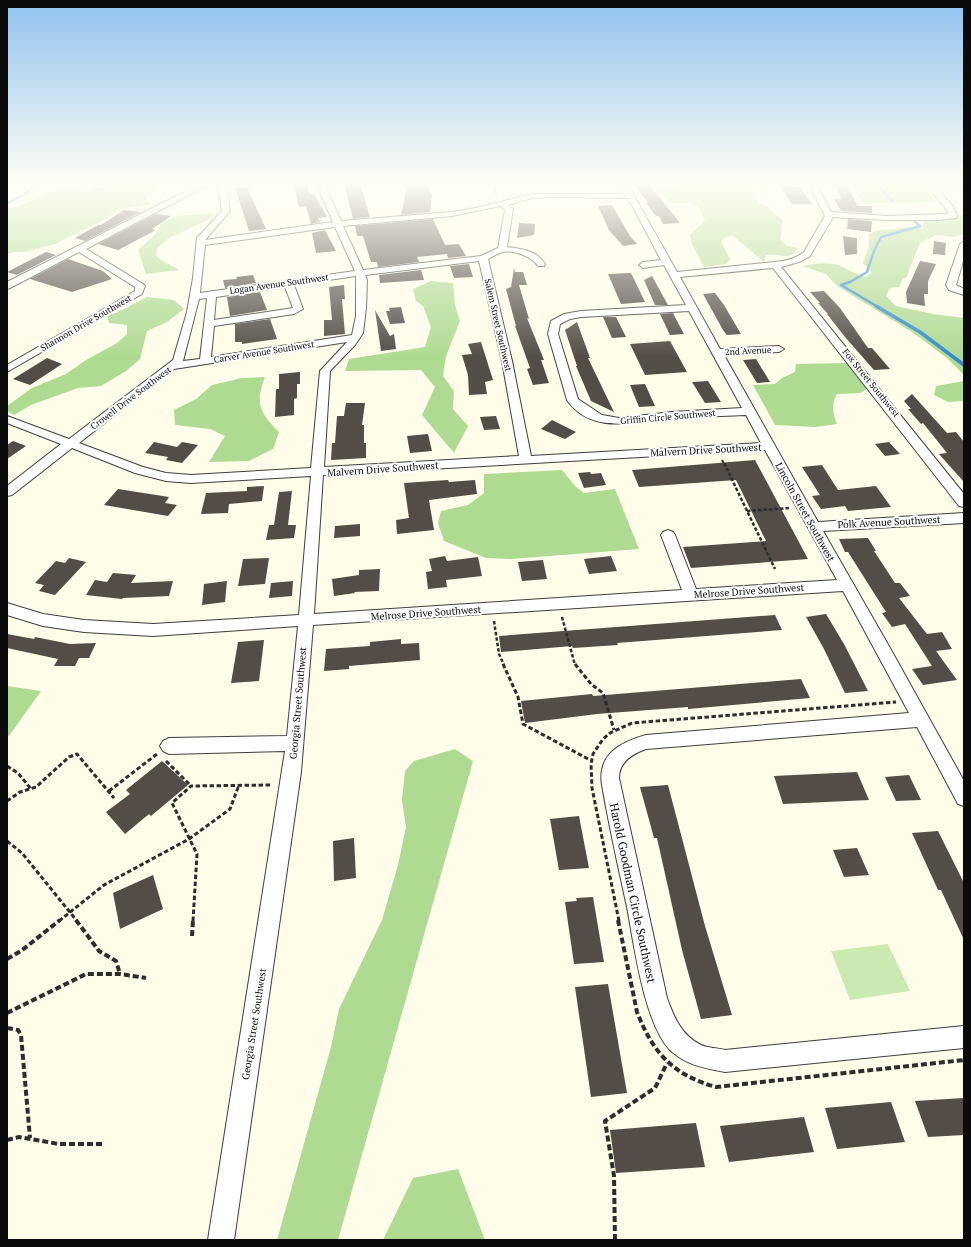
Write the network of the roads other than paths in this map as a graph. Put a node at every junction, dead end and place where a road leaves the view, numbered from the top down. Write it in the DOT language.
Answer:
graph roads {
  1 [pos="95,241"];
  2 [pos="214,241"];
  3 [pos="346,241"];
  4 [pos="504,241"];
  5 [pos="655,241"];
  6 [pos="815,241"];
  7 [pos="201,243"];
  8 [pos="964,244"];
  9 [pos="80,249"];
  10 [pos="502,249"];
  11 [pos="483,258"];
  12 [pos="667,262"];
  13 [pos="541,264"];
  14 [pos="643,265"];
  15 [pos="776,265"];
  16 [pos="360,273"];
  17 [pos="674,275"];
  18 [pos="288,283"];
  19 [pos="7,286"];
  20 [pos="964,292"];
  21 [pos="212,294"];
  22 [pos="195,297"];
  23 [pos="692,308"];
  24 [pos="210,324"];
  25 [pos="355,338"];
  26 [pos="779,349"];
  27 [pos="717,352"];
  28 [pos="205,361"];
  29 [pos="173,366"];
  30 [pos="7,369"];
  31 [pos="749,411"];
  32 [pos="7,419"];
  33 [pos="70,444"];
  34 [pos="769,446"];
  35 [pos="526,460"];
  36 [pos="316,473"];
  37 [pos="7,492"];
  38 [pos="964,504"];
  39 [pos="964,518"];
  40 [pos="814,527"];
  41 [pos="668,535"];
  42 [pos="847,585"];
  43 [pos="691,595"];
  44 [pos="7,609"];
  45 [pos="306,620"];
  46 [pos="922,719"];
  47 [pos="295,743"];
  48 [pos="163,750"];
  49 [pos="964,798"];
  50 [pos="964,1037"];
  51 [pos="221,1240"];
  1 -- 9 [label="street"];
  2 -- 7 [label="street"];
  3 -- 16 [label="street, Georgia Street Southwest"];
  4 -- 10 [label="street"];
  5 -- 12 [label="street, Lincoln Street Southwest"];
  6 -- 15 [label="street"];
  7 -- 22 [label="street, Crowell Drive Southwest"];
  8 -- 20 [label="street"];
  9 -- 19 [label="street"];
  9 -- 30 [label="street, Shannon Drive Southwest"];
  10 -- 11 [label="street"];
  10 -- 13 [label="street"];
  11 -- 16 [label="street, Logan Avenue Southwest"];
  11 -- 35 [label="street, Salem Street Southwest"];
  12 -- 14 [label="street"];
  12 -- 17 [label="street, Lincoln Street Southwest"];
  15 -- 17 [label="street"];
  15 -- 38 [label="street, Fox Street Southwest"];
  16 -- 18 [label="street, Logan Avenue Southwest"];
  16 -- 25 [label="street, Georgia Street Southwest"];
  17 -- 23 [label="street, Lincoln Street Southwest"];
  18 -- 21 [label="street, Logan Avenue Southwest"];
  18 -- 24 [label="street"];
  21 -- 22 [label="street, Logan Avenue Southwest"];
  21 -- 24 [label="street"];
  22 -- 29 [label="street, Crowell Drive Southwest"];
  23 -- 27 [label="street, Lincoln Street Southwest"];
  23 -- 31 [label="street, Griffin Circle Southwest"];
  24 -- 28 [label="street"];
  25 -- 28 [label="street, Carver Avenue Southwest"];
  25 -- 36 [label="street, Georgia Street Southwest"];
  26 -- 27 [label="street, 2nd Avenue"];
  27 -- 31 [label="street, Lincoln Street Southwest"];
  28 -- 29 [label="street, Carver Avenue Southwest"];
  29 -- 33 [label="street, Crowell Drive Southwest"];
  31 -- 34 [label="street, Lincoln Street Southwest"];
  32 -- 33 [label="street, Malvern Drive Southwest"];
  33 -- 36 [label="street, Malvern Drive Southwest"];
  33 -- 37 [label="street, Crowell Drive Southwest"];
  34 -- 35 [label="street, Malvern Drive Southwest"];
  34 -- 40 [label="street, Lincoln Street Southwest"];
  35 -- 36 [label="street, Malvern Drive Southwest"];
  36 -- 45 [label="street, Georgia Street Southwest"];
  39 -- 40 [label="street, Polk Avenue Southwest"];
  40 -- 42 [label="street, Lincoln Street Southwest"];
  41 -- 43 [label="street"];
  42 -- 43 [label="street, Melrose Drive Southwest"];
  42 -- 46 [label="street, Lincoln Street Southwest"];
  43 -- 45 [label="street, Melrose Drive Southwest"];
  44 -- 45 [label="street, Melrose Drive Southwest"];
  45 -- 47 [label="street, Georgia Street Southwest"];
  46 -- 49 [label="street, Lincoln Street Southwest"];
  46 -- 50 [label="street, Harold Goodman Circle Southwest"];
  47 -- 48 [label="street"];
  47 -- 51 [label="street, Georgia Street Southwest"];
}
